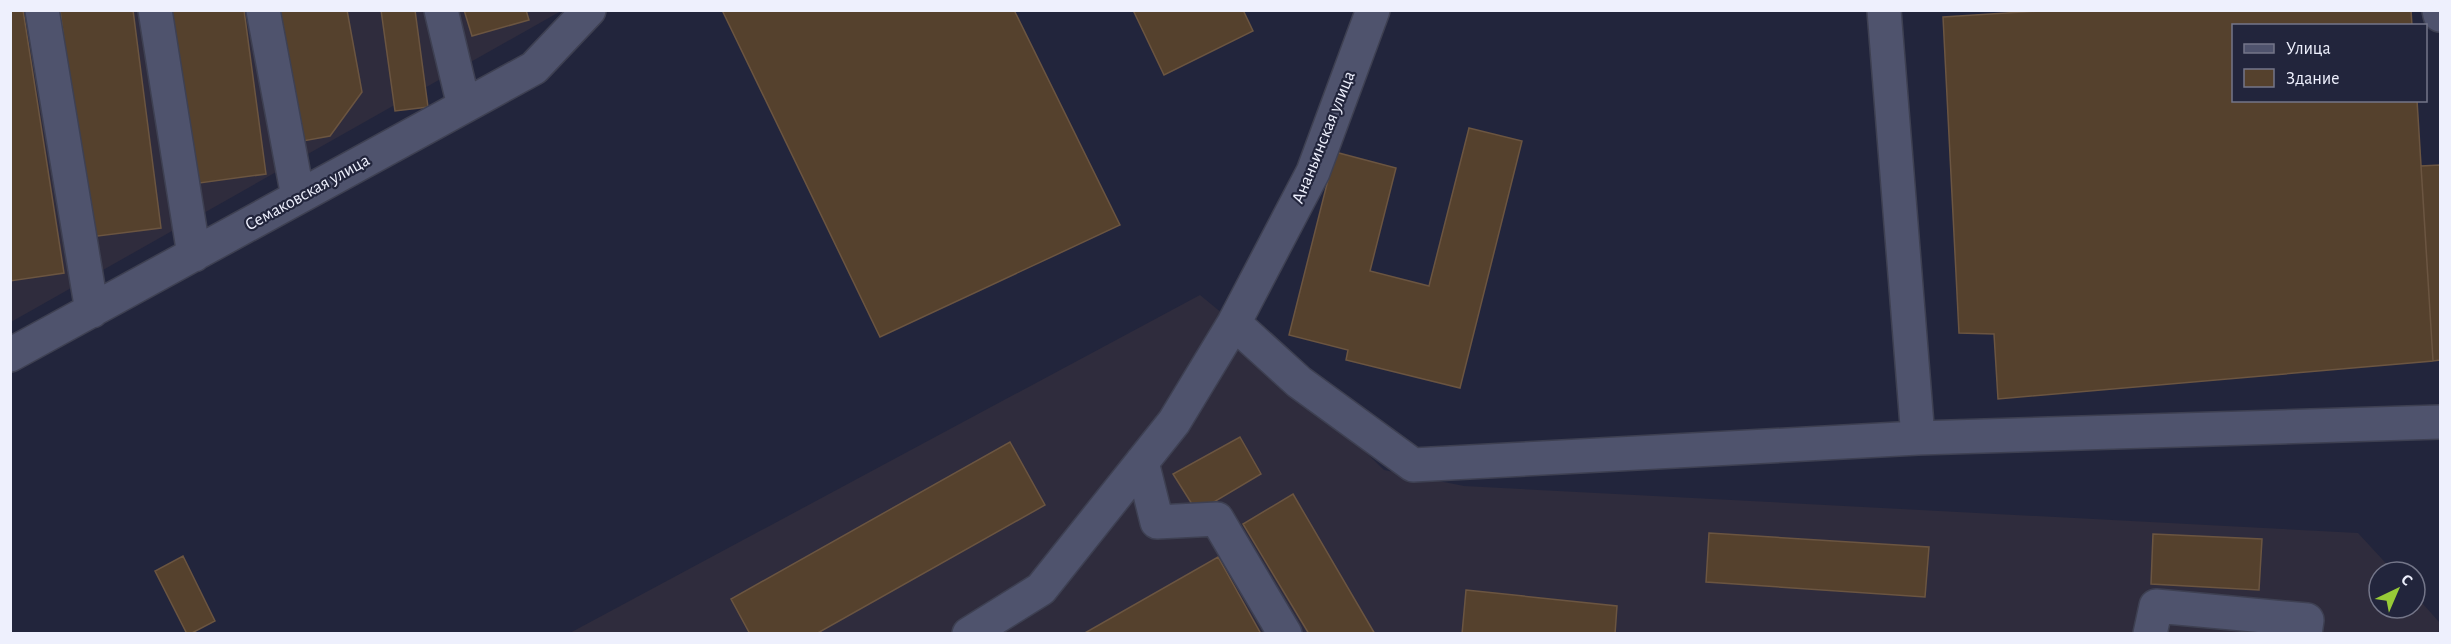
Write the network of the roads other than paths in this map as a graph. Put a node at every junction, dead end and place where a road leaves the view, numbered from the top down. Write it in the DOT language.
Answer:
graph roads {
  1 [pos="42,10"];
  2 [pos="156,10"];
  3 [pos="263,10"];
  4 [pos="441,10"];
  5 [pos="589,10"];
  6 [pos="1373,10"];
  7 [pos="1884,10"];
  8 [pos="2439,10"];
  9 [pos="2440,15"];
  10 [pos="464,106"];
  11 [pos="298,197"];
  12 [pos="195,255"];
  13 [pos="92,311"];
  14 [pos="1234,324"];
  15 [pos="10,355"];
  16 [pos="2440,422"];
  17 [pos="1918,438"];
  18 [pos="1142,462"];
  19 [pos="969,633"];
  20 [pos="1285,633"];
  21 [pos="2150,633"];
  22 [pos="2305,633"];
  1 -- 13 [label="street"];
  2 -- 12 [label="street"];
  3 -- 11 [label="street"];
  4 -- 10 [label="street"];
  5 -- 10 [label="street, Семаковская улица"];
  6 -- 14 [label="street, Ананьинская улица"];
  7 -- 17 [label="street"];
  8 -- 9 [label="street"];
  10 -- 11 [label="street, Семаковская улица"];
  11 -- 12 [label="street, Семаковская улица"];
  12 -- 13 [label="street, Семаковская улица"];
  13 -- 15 [label="street, Семаковская улица"];
  14 -- 17 [label="street"];
  14 -- 18 [label="street, Ананьинская улица"];
  16 -- 17 [label="street"];
  18 -- 19 [label="street, Ананьинская улица"];
  18 -- 20 [label="street"];
  21 -- 22 [label="street"];
}
